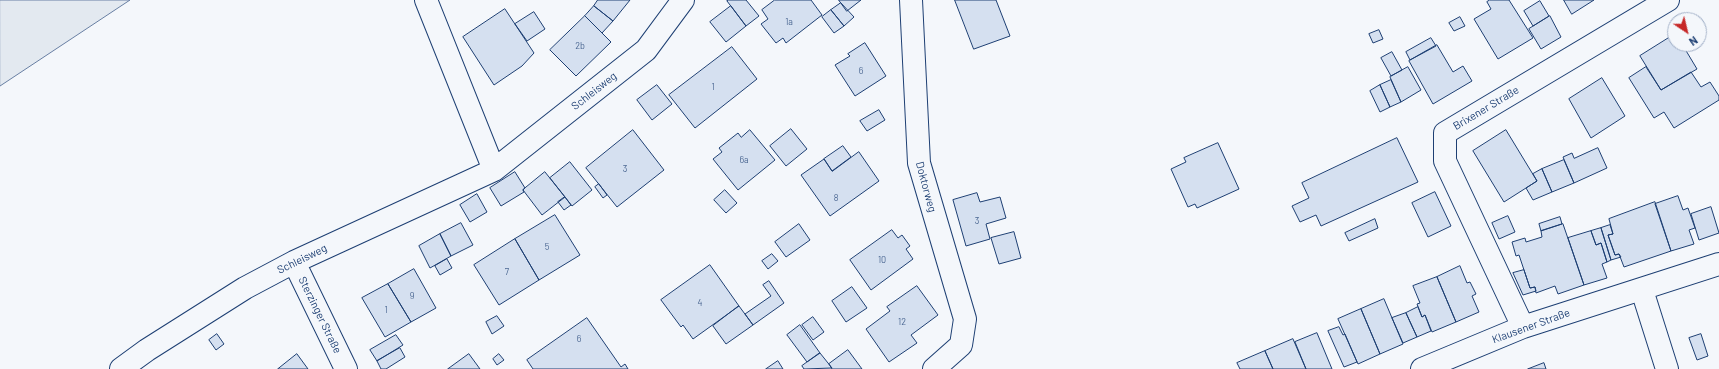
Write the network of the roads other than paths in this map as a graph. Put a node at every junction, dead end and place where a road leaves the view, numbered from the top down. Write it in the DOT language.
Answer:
graph roads {
  1 [pos="426,0"];
  2 [pos="683,0"];
  3 [pos="911,0"];
  4 [pos="1668,0"];
  5 [pos="494,170"];
  6 [pos="294,262"];
  7 [pos="1719,264"];
  8 [pos="1642,290"];
  9 [pos="1522,327"];
  10 [pos="121,369"];
  11 [pos="346,369"];
  12 [pos="934,369"];
  13 [pos="1422,369"];
  14 [pos="1667,369"];
  1 -- 5 [label="street"];
  2 -- 5 [label="street, Schleisweg"];
  3 -- 12 [label="street, Doktorweg"];
  4 -- 9 [label="street, Brixener Straße"];
  5 -- 6 [label="street, Schleisweg"];
  6 -- 10 [label="street, Schleisweg"];
  6 -- 11 [label="street, Sterzinger Straße"];
  7 -- 8 [label="street, Klausener Straße"];
  8 -- 9 [label="street, Klausener Straße"];
  8 -- 14 [label="street"];
  9 -- 13 [label="street, Klausener Straße"];
}
